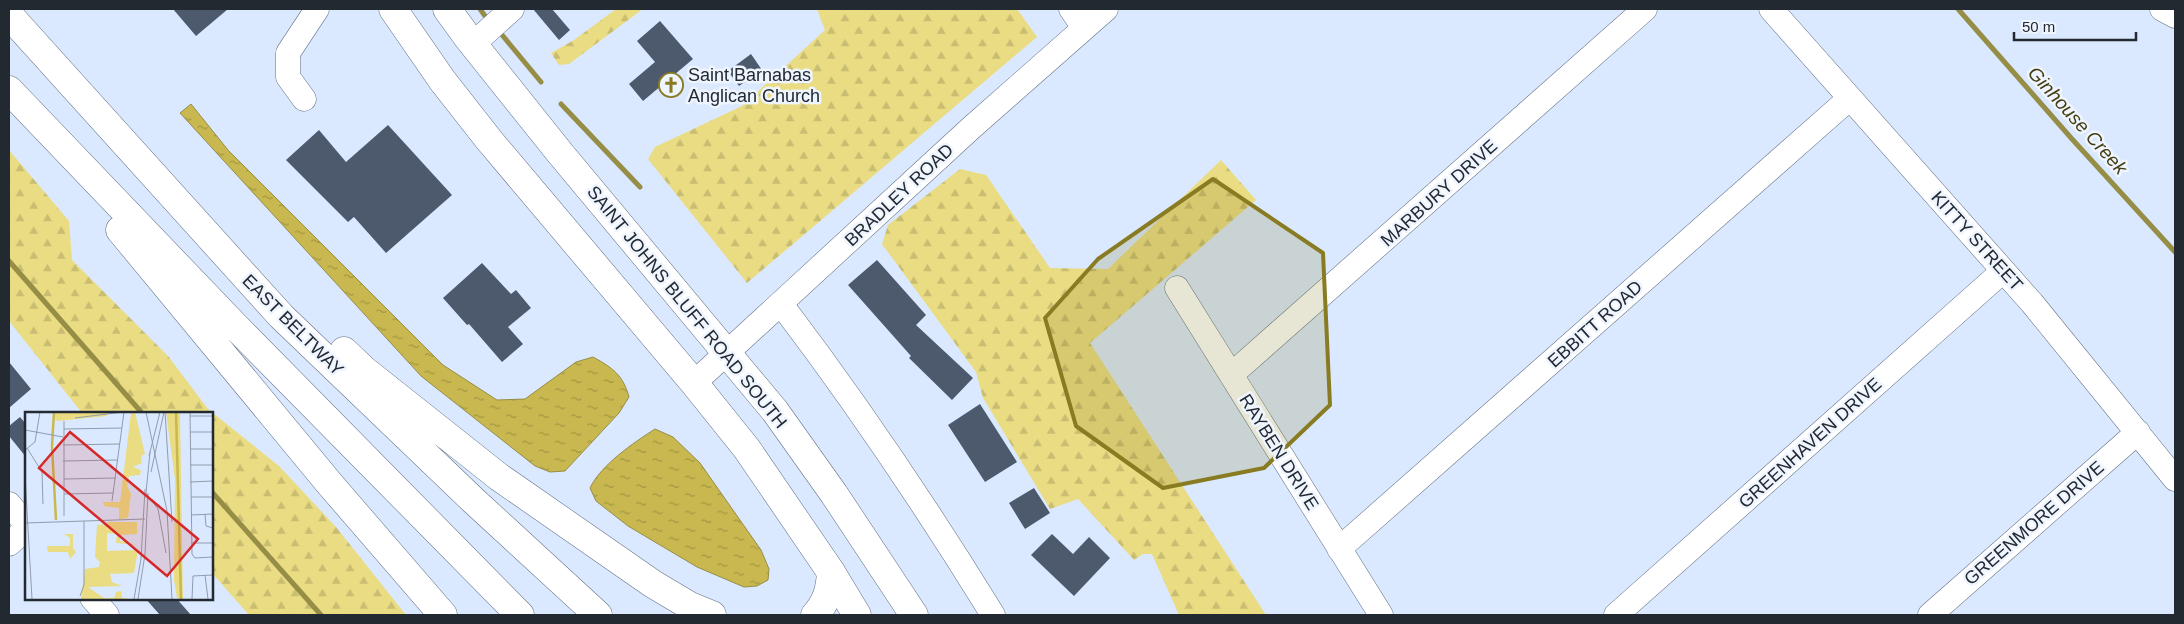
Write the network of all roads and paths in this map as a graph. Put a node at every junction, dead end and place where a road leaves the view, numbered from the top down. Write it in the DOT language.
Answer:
graph roads {
  1 [pos="317,9"];
  2 [pos="392,9"];
  3 [pos="448,9"];
  4 [pos="512,9"];
  5 [pos="1106,9"];
  6 [pos="1645,9"];
  7 [pos="1771,9"];
  8 [pos="2162,9"];
  9 [pos="9,15"];
  10 [pos="2175,16"];
  11 [pos="1078,18"];
  12 [pos="473,44"];
  13 [pos="9,90"];
  14 [pos="9,96"];
  15 [pos="1850,98"];
  16 [pos="304,99"];
  17 [pos="100,117"];
  18 [pos="2003,270"];
  19 [pos="1177,288"];
  20 [pos="782,304"];
  21 [pos="728,353"];
  22 [pos="1231,375"];
  23 [pos="694,383"];
  24 [pos="2138,432"];
  25 [pos="2175,480"];
  26 [pos="9,504"];
  27 [pos="25,523"];
  28 [pos="25,530"];
  29 [pos="9,544"];
  30 [pos="1339,549"];
  31 [pos="831,572"];
  32 [pos="93,599"];
  33 [pos="107,615"];
  34 [pos="443,615"];
  35 [pos="520,615"];
  36 [pos="598,615"];
  37 [pos="712,615"];
  38 [pos="815,615"];
  39 [pos="857,615"];
  40 [pos="914,615"];
  41 [pos="993,615"];
  42 [pos="1381,615"];
  43 [pos="1616,615"];
  44 [pos="1930,615"];
  1 -- 16 [label="street"];
  2 -- 23 [label="main road"];
  3 -- 12 [label="main road, SAINT JOHNS BLUFF ROAD SOUTH"];
  4 -- 12 [label="street"];
  5 -- 11 [label="street, BRADLEY ROAD"];
  6 -- 22 [label="street, MARBURY DRIVE"];
  7 -- 15 [label="street, KITTY STREET"];
  8 -- 10 [label="street"];
  9 -- 17 [label="main road, EAST BELTWAY"];
  11 -- 20 [label="street, BRADLEY ROAD"];
  12 -- 21 [label="main road, SAINT JOHNS BLUFF ROAD SOUTH"];
  13 -- 35 [label="main road"];
  14 -- 34 [label="main road"];
  15 -- 18 [label="street, KITTY STREET"];
  15 -- 30 [label="street, EBBITT ROAD"];
  17 -- 36 [label="main road, EAST BELTWAY"];
  17 -- 37 [label="main road"];
  18 -- 24 [label="street, KITTY STREET"];
  18 -- 43 [label="street, GREENHAVEN DRIVE"];
  19 -- 22 [label="street, RAYBEN DRIVE"];
  20 -- 21 [label="street, BRADLEY ROAD"];
  20 -- 41 [label="street"];
  21 -- 23 [label="street, BRADLEY ROAD"];
  21 -- 40 [label="main road, SAINT JOHNS BLUFF ROAD SOUTH"];
  22 -- 30 [label="street, RAYBEN DRIVE"];
  23 -- 31 [label="main road"];
  24 -- 25 [label="street, KITTY STREET"];
  24 -- 44 [label="street, GREENMORE DRIVE"];
  26 -- 27 [label="street"];
  28 -- 29 [label="street"];
  30 -- 42 [label="street, RAYBEN DRIVE"];
  31 -- 38 [label="main road"];
  31 -- 39 [label="main road"];
  32 -- 33 [label="street"];
}
